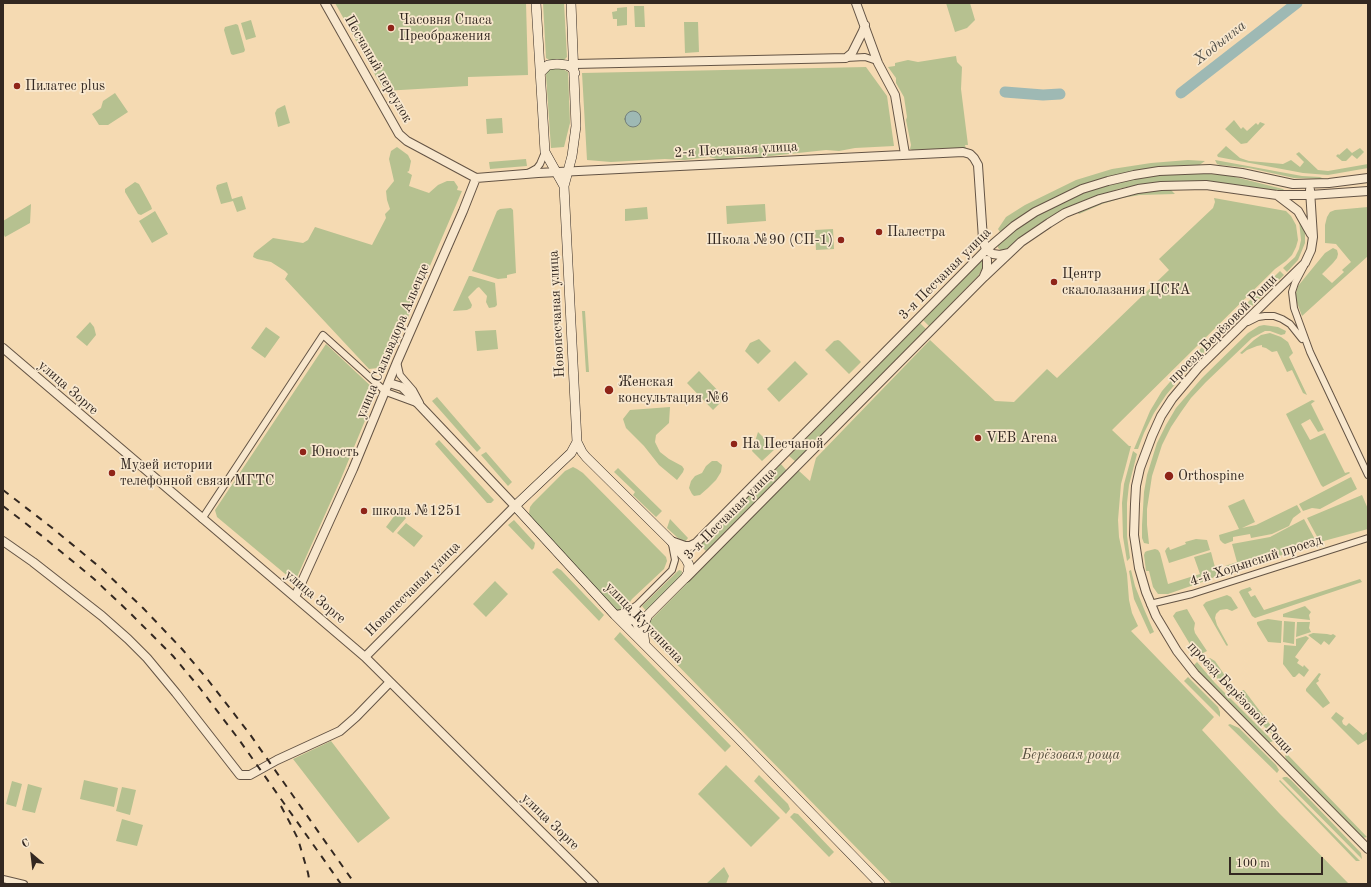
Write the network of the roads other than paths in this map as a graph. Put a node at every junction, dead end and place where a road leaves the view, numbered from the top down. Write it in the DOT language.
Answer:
graph roads {
  1 [pos="325,3"];
  2 [pos="536,3"];
  3 [pos="571,3"];
  4 [pos="856,3"];
  5 [pos="865,25"];
  6 [pos="846,58"];
  7 [pos="877,60"];
  8 [pos="574,64"];
  9 [pos="541,72"];
  10 [pos="575,74"];
  11 [pos="545,152"];
  12 [pos="905,154"];
  13 [pos="557,172"];
  14 [pos="567,172"];
  15 [pos="526,174"];
  16 [pos="476,178"];
  17 [pos="1368,178"];
  18 [pos="1310,184"];
  19 [pos="564,186"];
  20 [pos="1368,191"];
  21 [pos="1277,195"];
  22 [pos="1310,195"];
  23 [pos="982,226"];
  24 [pos="1006,232"];
  25 [pos="1313,237"];
  26 [pos="986,250"];
  27 [pos="1009,253"];
  28 [pos="987,260"];
  29 [pos="1305,263"];
  30 [pos="984,277"];
  31 [pos="1244,324"];
  32 [pos="3,348"];
  33 [pos="1309,349"];
  34 [pos="397,362"];
  35 [pos="389,383"];
  36 [pos="386,392"];
  37 [pos="421,405"];
  38 [pos="577,442"];
  39 [pos="566,458"];
  40 [pos="592,463"];
  41 [pos="1368,475"];
  42 [pos="515,506"];
  43 [pos="202,519"];
  44 [pos="1368,538"];
  45 [pos="3,541"];
  46 [pos="671,542"];
  47 [pos="685,578"];
  48 [pos="295,597"];
  49 [pos="1150,604"];
  50 [pos="637,605"];
  51 [pos="615,614"];
  52 [pos="648,615"];
  53 [pos="634,620"];
  54 [pos="645,644"];
  55 [pos="365,657"];
  56 [pos="390,682"];
  57 [pos="1368,849"];
  58 [pos="3,879"];
  59 [pos="24,884"];
  60 [pos="594,884"];
  61 [pos="880,884"];
  1 -- 16 [label="street, Песчаный переулок"];
  2 -- 9 [label="main road"];
  3 -- 8 [label="main road"];
  4 -- 5 [label="street"];
  5 -- 6 [label="street"];
  5 -- 7 [label="street"];
  6 -- 7 [label="street"];
  6 -- 8 [label="street"];
  7 -- 12 [label="street"];
  8 -- 10 [label="main road"];
  9 -- 10 [label="main road"];
  9 -- 11 [label="main road"];
  10 -- 14 [label="main road, Новопесчаная улица"];
  11 -- 13 [label="main road, Новопесчаная улица"];
  11 -- 15 [label="street"];
  12 -- 14 [label="street, 2-я Песчаная улица"];
  12 -- 23 [label="street, 2-я Песчаная улица"];
  13 -- 14 [label="street"];
  13 -- 15 [label="street"];
  13 -- 19 [label="main road, Новопесчаная улица"];
  14 -- 19 [label="main road, Новопесчаная улица"];
  15 -- 16 [label="street"];
  16 -- 34 [label="street, улица Сальвадора Альенде"];
  17 -- 18 [label="street, 3-я Песчаная улица"];
  18 -- 22 [label="street, проезд Берёзовой Рощи"];
  18 -- 24 [label="street, 3-я Песчаная улица"];
  19 -- 38 [label="main road, Новопесчаная улица"];
  20 -- 22 [label="street, 3-я Песчаная улица"];
  21 -- 22 [label="street, 3-я Песчаная улица"];
  21 -- 25 [label="street"];
  21 -- 27 [label="street, 3-я Песчаная улица"];
  22 -- 25 [label="street, проезд Берёзовой Рощи"];
  23 -- 24 [label="street"];
  23 -- 26 [label="street"];
  24 -- 26 [label="street, 3-я Песчаная улица"];
  25 -- 29 [label="street, проезд Берёзовой Рощи"];
  26 -- 27 [label="street"];
  26 -- 28 [label="street"];
  26 -- 46 [label="street, 3-я Песчаная улица"];
  27 -- 30 [label="street, 3-я Песчаная улица"];
  28 -- 30 [label="street"];
  29 -- 31 [label="street, проезд Берёзовой Рощи"];
  29 -- 33 [label="street"];
  30 -- 47 [label="street, 3-я Песчаная улица"];
  31 -- 33 [label="street"];
  31 -- 49 [label="street, проезд Берёзовой Рощи"];
  32 -- 43 [label="street, улица Зорге"];
  33 -- 41 [label="street"];
  34 -- 35 [label="street, улица Сальвадора Альенде"];
  34 -- 37 [label="street"];
  35 -- 36 [label="street, улица Сальвадора Альенде"];
  35 -- 37 [label="street, улица Куусинена"];
  36 -- 37 [label="street"];
  36 -- 43 [label="street"];
  36 -- 48 [label="street, улица Сальвадора Альенде"];
  37 -- 42 [label="street, улица Куусинена"];
  38 -- 39 [label="main road"];
  38 -- 40 [label="main road"];
  39 -- 40 [label="main road"];
  39 -- 42 [label="main road"];
  40 -- 46 [label="main road"];
  42 -- 51 [label="main road, улица Куусинена"];
  42 -- 55 [label="street, Новопесчаная улица"];
  43 -- 48 [label="street, улица Зорге"];
  44 -- 49 [label="street, 4-й Ходынский проезд"];
  45 -- 56 [label="street"];
  46 -- 47 [label="main road"];
  46 -- 50 [label="street"];
  47 -- 52 [label="main road"];
  48 -- 55 [label="street, улица Зорге"];
  49 -- 57 [label="street, проезд Берёзовой Рощи"];
  50 -- 51 [label="street"];
  50 -- 53 [label="street"];
  51 -- 53 [label="main road"];
  51 -- 54 [label="main road, улица Куусинена"];
  52 -- 53 [label="main road"];
  52 -- 54 [label="main road"];
  53 -- 54 [label="street"];
  54 -- 61 [label="main road, улица Куусинена"];
  55 -- 56 [label="street, улица Зорге"];
  56 -- 60 [label="street, улица Зорге"];
  58 -- 59 [label="street"];
}
